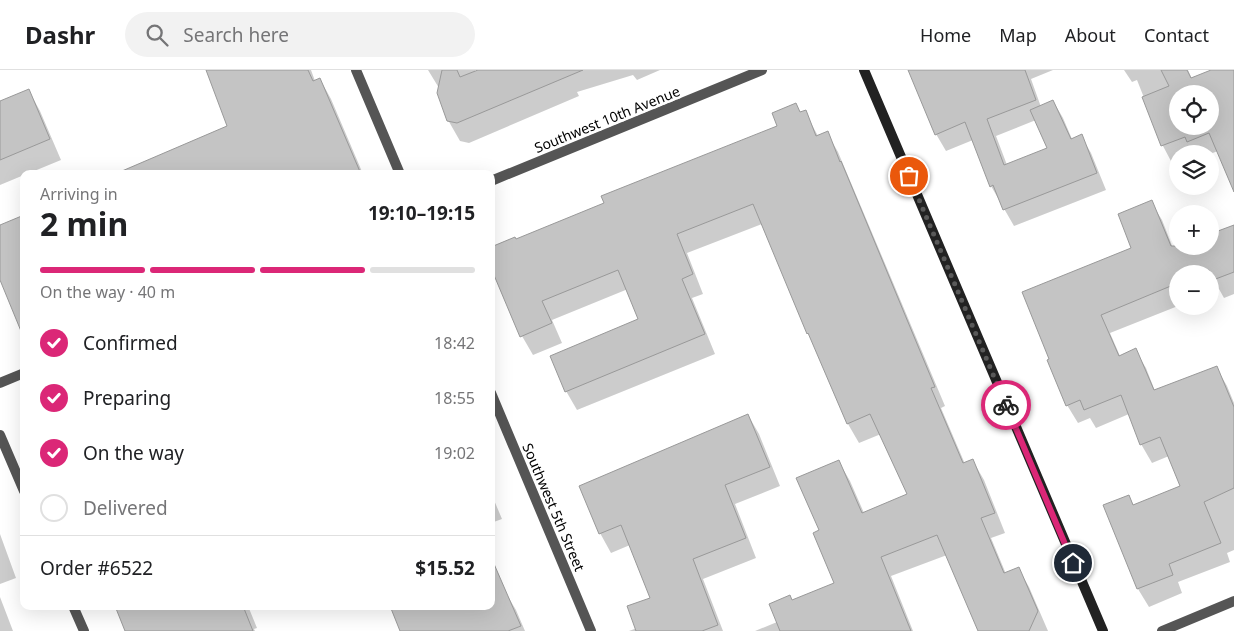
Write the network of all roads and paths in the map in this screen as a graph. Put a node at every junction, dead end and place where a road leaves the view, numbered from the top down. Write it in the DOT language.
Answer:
graph roads {
  1 [pos="356,70"];
  2 [pos="762,70"];
  3 [pos="864,70"];
  4 [pos="398,170"];
  5 [pos="495,179"];
  6 [pos="20,375"];
  7 [pos="0,383"];
  8 [pos="495,403"];
  9 [pos="0,436"];
  10 [pos="20,482"];
  11 [pos="1234,601"];
  12 [pos="75,610"];
  13 [pos="84,631"];
  14 [pos="591,631"];
  15 [pos="1103,631"];
  16 [pos="1162,631"];
  1 -- 4 [label="street"];
  2 -- 5 [label="street, Southwest 10th Avenue"];
  3 -- 15 [label="street"];
  6 -- 7 [label="street"];
  8 -- 14 [label="street, Southwest 5th Street"];
  9 -- 10 [label="street"];
  11 -- 16 [label="street"];
  12 -- 13 [label="street"];
}
